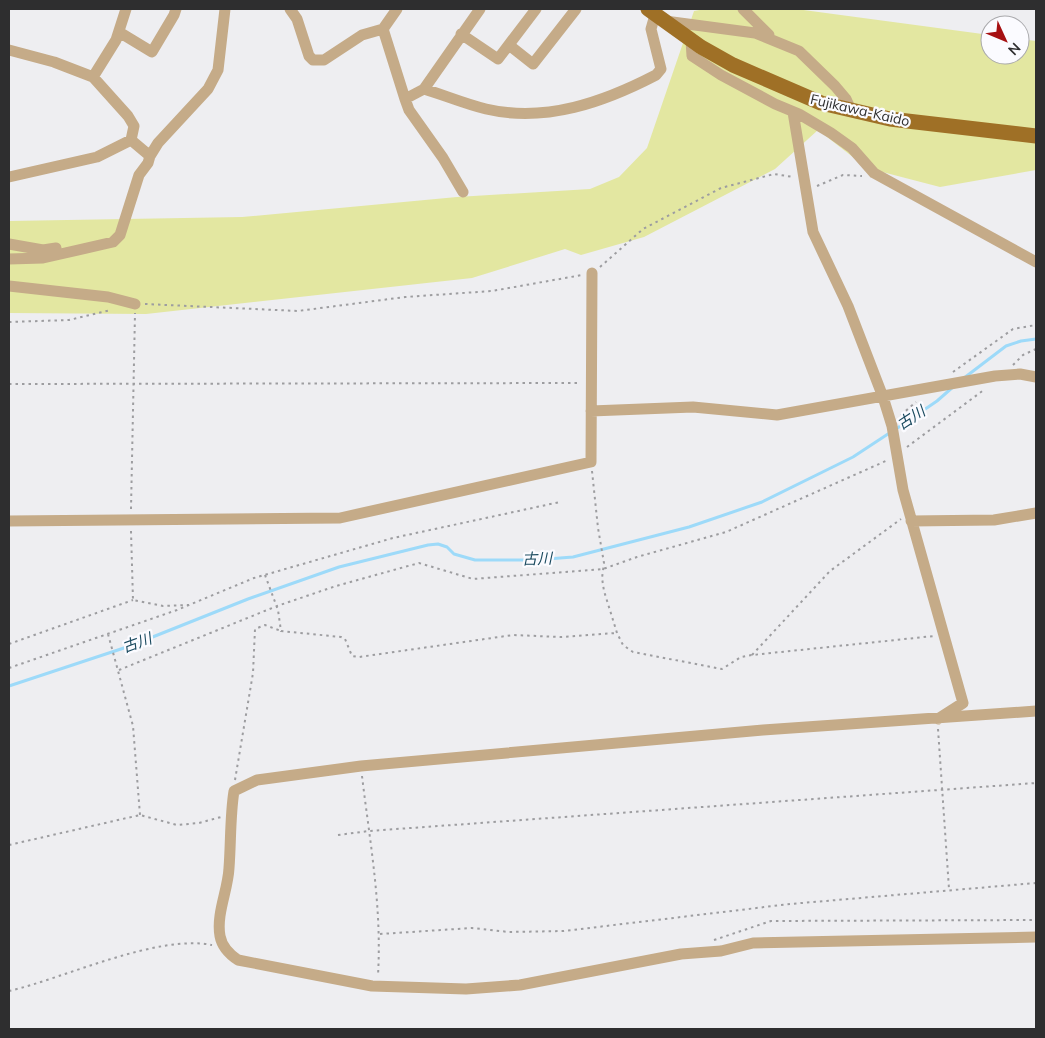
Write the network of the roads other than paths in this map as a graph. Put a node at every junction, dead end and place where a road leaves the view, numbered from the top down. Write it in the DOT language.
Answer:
graph roads {
  1 [pos="126,9"];
  2 [pos="176,9"];
  3 [pos="225,9"];
  4 [pos="290,9"];
  5 [pos="397,9"];
  6 [pos="480,9"];
  7 [pos="536,9"];
  8 [pos="576,9"];
  9 [pos="744,9"];
  10 [pos="655,15"];
  11 [pos="382,29"];
  12 [pos="119,32"];
  13 [pos="461,34"];
  14 [pos="691,40"];
  15 [pos="774,40"];
  16 [pos="509,45"];
  17 [pos="9,50"];
  18 [pos="93,77"];
  19 [pos="424,89"];
  20 [pos="404,100"];
  21 [pos="850,110"];
  22 [pos="793,112"];
  23 [pos="1036,136"];
  24 [pos="131,140"];
  25 [pos="150,156"];
  26 [pos="9,176"];
  27 [pos="463,192"];
  28 [pos="9,244"];
  29 [pos="102,244"];
  30 [pos="9,258"];
  31 [pos="1036,262"];
  32 [pos="592,274"];
  33 [pos="9,286"];
  34 [pos="135,304"];
  35 [pos="1036,377"];
  36 [pos="883,397"];
  37 [pos="591,411"];
  38 [pos="1036,513"];
  39 [pos="910,517"];
  40 [pos="9,521"];
  41 [pos="1036,711"];
  42 [pos="938,719"];
  43 [pos="1036,937"];
  1 -- 12 [label="street"];
  2 -- 12 [label="street"];
  3 -- 25 [label="street"];
  4 -- 11 [label="street"];
  5 -- 11 [label="street"];
  6 -- 13 [label="street"];
  7 -- 16 [label="street"];
  8 -- 16 [label="street"];
  9 -- 15 [label="street"];
  10 -- 14 [label="main road, Fujikawa-Kaido"];
  10 -- 15 [label="street"];
  10 -- 19 [label="street"];
  11 -- 20 [label="street"];
  12 -- 18 [label="street"];
  13 -- 16 [label="street"];
  13 -- 19 [label="street"];
  14 -- 21 [label="main road, Fujikawa-Kaido"];
  14 -- 22 [label="street"];
  15 -- 21 [label="street"];
  17 -- 18 [label="street"];
  18 -- 24 [label="street"];
  19 -- 20 [label="street"];
  20 -- 27 [label="street"];
  21 -- 23 [label="main road, Fujikawa-Kaido"];
  22 -- 31 [label="street"];
  22 -- 36 [label="street"];
  24 -- 25 [label="street"];
  24 -- 26 [label="street"];
  25 -- 29 [label="street"];
  28 -- 29 [label="street"];
  29 -- 30 [label="street"];
  32 -- 37 [label="street"];
  33 -- 34 [label="street"];
  35 -- 36 [label="street"];
  36 -- 37 [label="street"];
  36 -- 39 [label="street"];
  37 -- 40 [label="street"];
  38 -- 39 [label="street"];
  39 -- 42 [label="street"];
  41 -- 42 [label="street"];
  42 -- 43 [label="street"];
}
